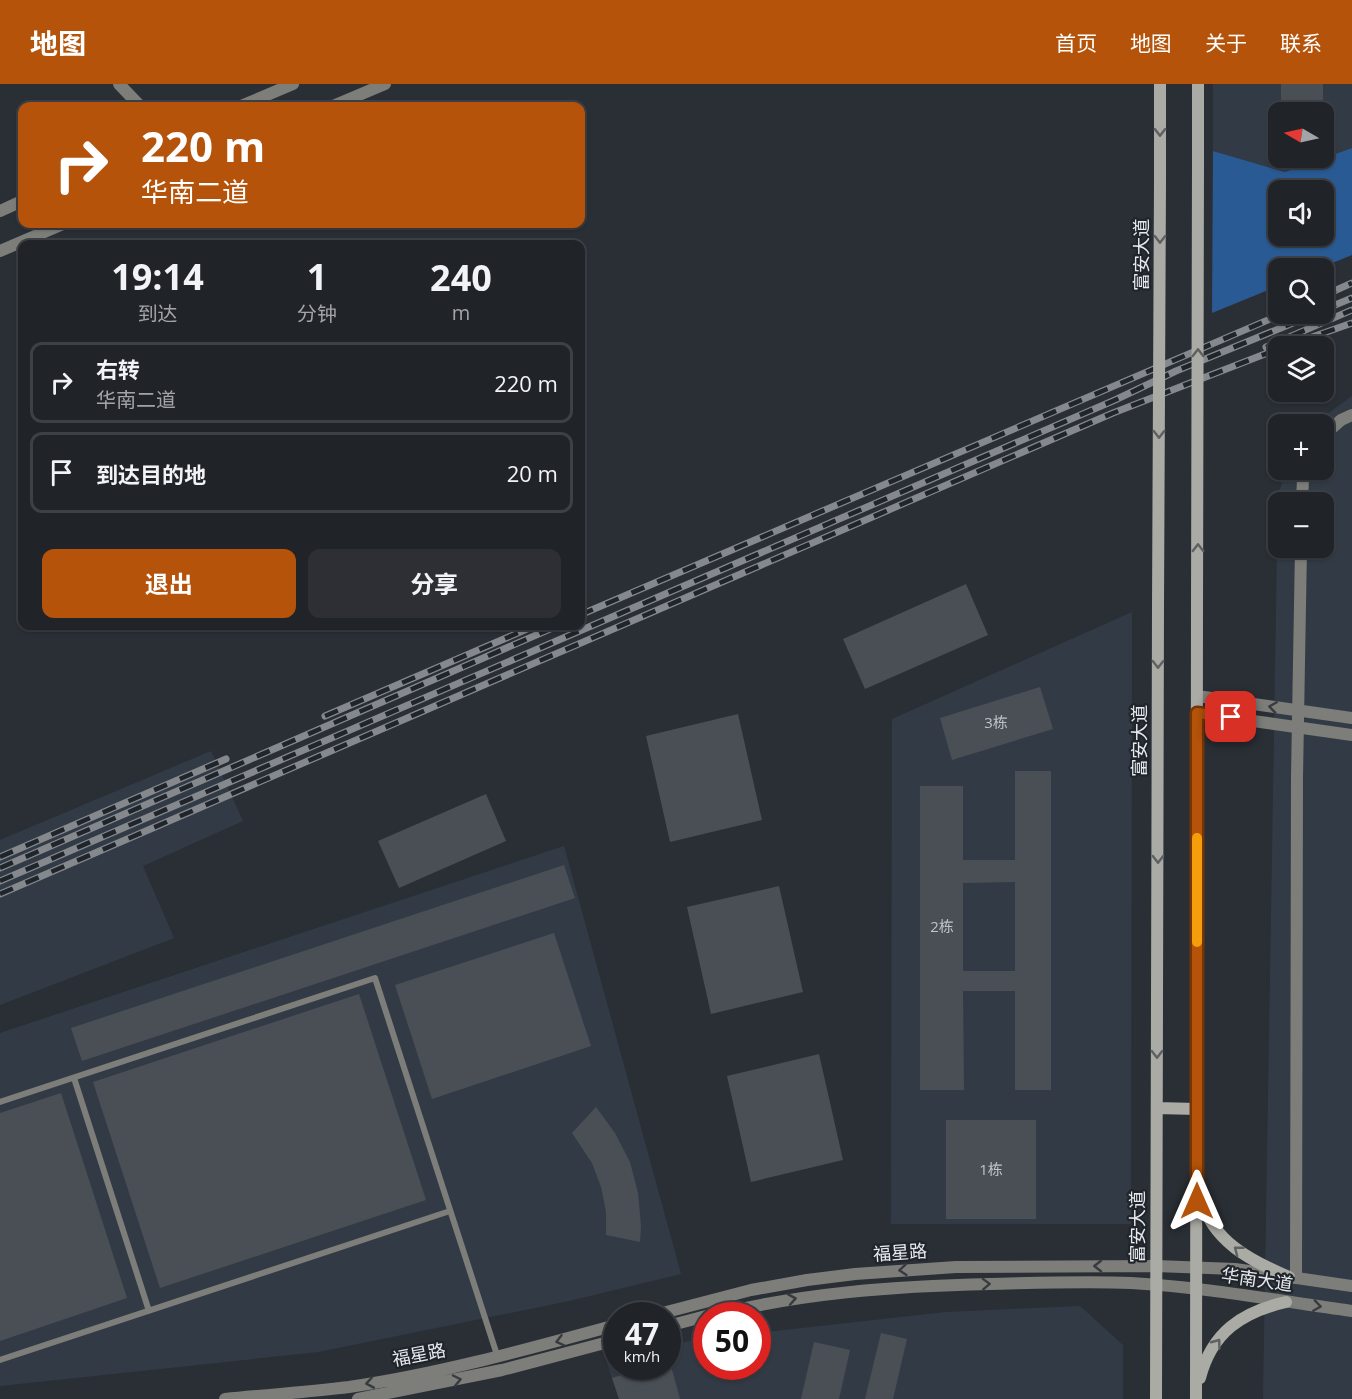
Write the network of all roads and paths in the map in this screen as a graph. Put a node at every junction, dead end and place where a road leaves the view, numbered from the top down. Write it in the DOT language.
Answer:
graph roads {
  1 [pos="119,84"];
  2 [pos="293,84"];
  3 [pos="385,84"];
  4 [pos="1160,84"];
  5 [pos="1198,84"];
  6 [pos="136,102"];
  7 [pos="250,102"];
  8 [pos="342,102"];
  9 [pos="18,203"];
  10 [pos="0,211"];
  11 [pos="54,228"];
  12 [pos="26,240"];
  13 [pos="18,243"];
  14 [pos="0,251"];
  15 [pos="1352,415"];
  16 [pos="1334,426"];
  17 [pos="1301,558"];
  18 [pos="1197,696"];
  19 [pos="1298,710"];
  20 [pos="1197,713"];
  21 [pos="1352,718"];
  22 [pos="1298,727"];
  23 [pos="1352,735"];
  24 [pos="74,1078"];
  25 [pos="0,1102"];
  26 [pos="1157,1108"];
  27 [pos="1197,1109"];
  28 [pos="1197,1180"];
  29 [pos="450,1211"];
  30 [pos="1156,1266"];
  31 [pos="1197,1268"];
  32 [pos="1293,1278"];
  33 [pos="1156,1285"];
  34 [pos="1352,1286"];
  35 [pos="1197,1290"];
  36 [pos="1286,1302"];
  37 [pos="771,1304"];
  38 [pos="681,1308"];
  39 [pos="149,1311"];
  40 [pos="1352,1311"];
  41 [pos="603,1329"];
  42 [pos="603,1343"];
  43 [pos="498,1357"];
  44 [pos="0,1360"];
  45 [pos="502,1370"];
  46 [pos="1196,1398"];
  47 [pos="225,1399"];
  48 [pos="358,1399"];
  49 [pos="1156,1399"];
  1 -- 6 [label="street"];
  2 -- 7 [label="street"];
  3 -- 8 [label="street"];
  4 -- 26 [label="main road, 富安大道, one-way, bridge"];
  18 -- 5 [label="main road, one-way, bridge"];
  9 -- 10 [label="street"];
  11 -- 12 [label="street"];
  13 -- 14 [label="street"];
  15 -- 16 [label="street"];
  17 -- 19 [label="street"];
  19 -- 18 [label="street, one-way"];
  18 -- 20 [label="main road"];
  19 -- 21 [label="street"];
  19 -- 22 [label="street"];
  20 -- 22 [label="street"];
  20 -- 27 [label="main road"];
  22 -- 23 [label="street"];
  22 -- 32 [label="street"];
  24 -- 25 [label="lane"];
  24 -- 29 [label="lane"];
  24 -- 39 [label="lane"];
  26 -- 27 [label="main road"];
  26 -- 30 [label="main road, 富安大道"];
  27 -- 28 [label="main road"];
  28 -- 31 [label="main road"];
  32 -- 28 [label="main road, one-way"];
  29 -- 39 [label="lane"];
  29 -- 43 [label="lane"];
  30 -- 31 [label="street, 华南大道"];
  30 -- 33 [label="main road, 富安大道"];
  30 -- 38 [label="street, 福星路, one-way"];
  31 -- 32 [label="street, 华南大道"];
  31 -- 35 [label="main road"];
  32 -- 34 [label="street, 华南大道"];
  33 -- 35 [label="street, 华南大道"];
  37 -- 33 [label="street, 福星路, one-way"];
  33 -- 49 [label="main road, 富安大道"];
  35 -- 36 [label="street, 华南大道"];
  35 -- 46 [label="main road"];
  36 -- 40 [label="street, 华南大道, one-way"];
  46 -- 36 [label="main road, one-way"];
  39 -- 44 [label="lane"];
  41 -- 43 [label="street, 福星路, one-way"];
  42 -- 45 [label="street, 福星路"];
  43 -- 45 [label="lane"];
  43 -- 47 [label="street, 福星路, one-way"];
  48 -- 45 [label="street, 福星路, one-way"];
}
